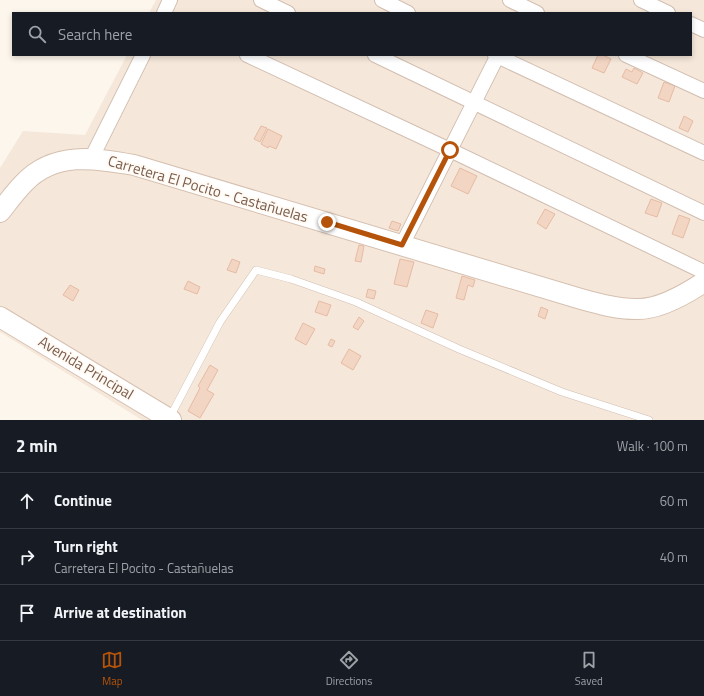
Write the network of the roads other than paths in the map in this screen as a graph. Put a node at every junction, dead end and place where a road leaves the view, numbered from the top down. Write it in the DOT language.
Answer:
graph roads {
  1 [pos="170,0"];
  2 [pos="261,0"];
  3 [pos="382,0"];
  4 [pos="510,0"];
  5 [pos="641,0"];
  6 [pos="523,6"];
  7 [pos="164,12"];
  8 [pos="286,12"];
  9 [pos="406,12"];
  10 [pos="535,12"];
  11 [pos="666,12"];
  12 [pos="692,24"];
  13 [pos="704,30"];
  14 [pos="142,56"];
  15 [pos="248,56"];
  16 [pos="377,56"];
  17 [pos="497,56"];
  18 [pos="499,56"];
  19 [pos="628,56"];
  20 [pos="704,92"];
  21 [pos="474,103"];
  22 [pos="450,150"];
  23 [pos="704,153"];
  24 [pos="91,159"];
  25 [pos="0,212"];
  26 [pos="704,213"];
  27 [pos="402,245"];
  28 [pos="704,272"];
  29 [pos="704,282"];
  30 [pos="0,317"];
  31 [pos="170,419"];
  32 [pos="649,420"];
  1 -- 7 [label="street"];
  2 -- 8 [label="street"];
  3 -- 9 [label="street"];
  4 -- 6 [label="street"];
  5 -- 11 [label="street"];
  6 -- 10 [label="street"];
  12 -- 13 [label="street"];
  14 -- 24 [label="street"];
  15 -- 22 [label="street"];
  16 -- 21 [label="street"];
  17 -- 21 [label="street"];
  18 -- 23 [label="street"];
  19 -- 20 [label="street"];
  21 -- 22 [label="street"];
  21 -- 26 [label="street"];
  22 -- 27 [label="street"];
  22 -- 28 [label="street"];
  24 -- 25 [label="main road, Carretera El Pocito - Castañuelas"];
  24 -- 27 [label="main road, Carretera El Pocito - Castañuelas"];
  27 -- 29 [label="main road, Carretera El Pocito - Castañuelas"];
  30 -- 31 [label="main road, Avenida Principal"];
  31 -- 32 [label="lane"];
}
